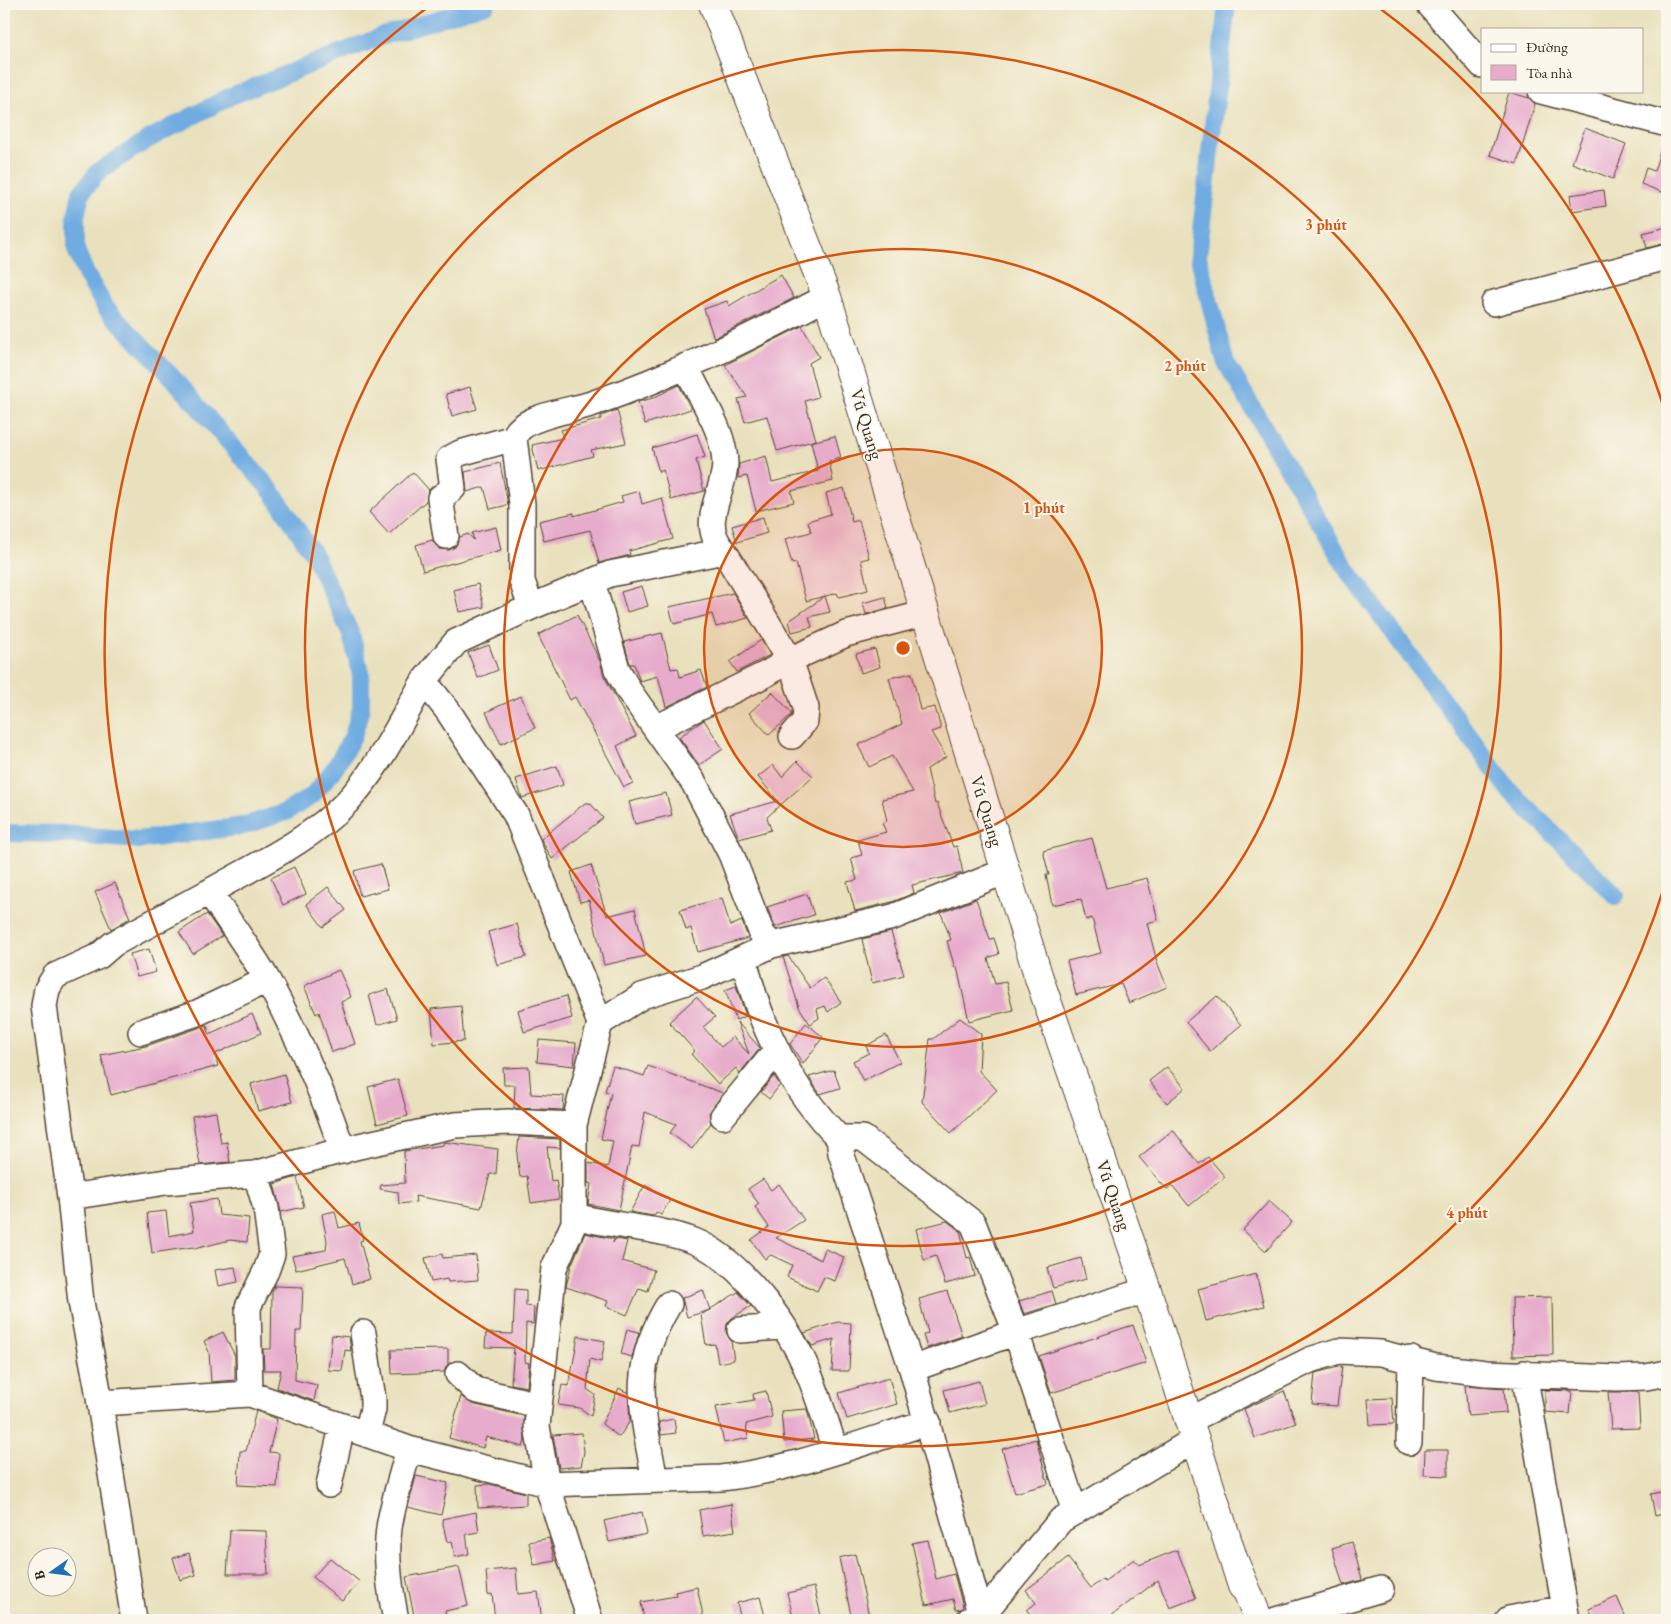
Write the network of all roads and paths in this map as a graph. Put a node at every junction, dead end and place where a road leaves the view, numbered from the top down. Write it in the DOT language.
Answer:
graph roads {
  1 [pos="714,4"];
  2 [pos="1429,4"];
  3 [pos="1481,64"];
  4 [pos="1545,92"];
  5 [pos="1667,124"];
  6 [pos="1667,257"];
  7 [pos="828,297"];
  8 [pos="1494,303"];
  9 [pos="686,366"];
  10 [pos="514,438"];
  11 [pos="446,536"];
  12 [pos="724,551"];
  13 [pos="592,582"];
  14 [pos="531,607"];
  15 [pos="926,613"];
  16 [pos="790,660"];
  17 [pos="424,681"];
  18 [pos="656,728"];
  19 [pos="792,736"];
  20 [pos="1006,871"];
  21 [pos="210,892"];
  22 [pos="772,945"];
  23 [pos="744,959"];
  24 [pos="267,980"];
  25 [pos="600,1022"];
  26 [pos="141,1032"];
  27 [pos="777,1050"];
  28 [pos="723,1116"];
  29 [pos="574,1125"];
  30 [pos="839,1138"];
  31 [pos="343,1151"];
  32 [pos="254,1174"];
  33 [pos="70,1197"];
  34 [pos="575,1216"];
  35 [pos="1147,1290"];
  36 [pos="669,1304"];
  37 [pos="781,1327"];
  38 [pos="740,1330"];
  39 [pos="1016,1332"];
  40 [pos="363,1333"];
  41 [pos="1411,1359"];
  42 [pos="912,1370"];
  43 [pos="1667,1373"];
  44 [pos="458,1374"];
  45 [pos="1524,1374"];
  46 [pos="250,1394"];
  47 [pos="100,1402"];
  48 [pos="539,1405"];
  49 [pos="928,1422"];
  50 [pos="342,1427"];
  51 [pos="1191,1431"];
  52 [pos="367,1433"];
  53 [pos="1409,1442"];
  54 [pos="409,1450"];
  55 [pos="835,1450"];
  56 [pos="655,1480"];
  57 [pos="547,1484"];
  58 [pos="329,1485"];
  59 [pos="1075,1512"];
  60 [pos="1234,1563"];
  61 [pos="1381,1589"];
  62 [pos="1566,1614"];
  63 [pos="977,1619"];
  64 [pos="1509,1619"];
  65 [pos="134,1620"];
  66 [pos="396,1620"];
  67 [pos="590,1620"];
  68 [pos="1247,1620"];
  69 [pos="1254,1620"];
  70 [pos="1259,1620"];
  71 [pos="1276,1620"];
  1 -- 7 [label="main road, Vũ Quang"];
  2 -- 3 [label="street"];
  4 -- 5 [label="street"];
  6 -- 8 [label="street"];
  7 -- 9 [label="street"];
  7 -- 15 [label="main road, Vũ Quang"];
  9 -- 10 [label="street"];
  9 -- 12 [label="street"];
  10 -- 11 [label="street"];
  10 -- 14 [label="street"];
  12 -- 13 [label="street"];
  12 -- 16 [label="street"];
  13 -- 14 [label="street"];
  13 -- 18 [label="street"];
  14 -- 17 [label="street"];
  15 -- 16 [label="street"];
  15 -- 20 [label="main road, Vũ Quang"];
  16 -- 18 [label="street"];
  16 -- 19 [label="street"];
  17 -- 21 [label="street"];
  17 -- 25 [label="street"];
  18 -- 22 [label="street"];
  20 -- 22 [label="street"];
  20 -- 35 [label="main road, Vũ Quang"];
  21 -- 24 [label="street"];
  21 -- 33 [label="street"];
  22 -- 23 [label="street"];
  23 -- 25 [label="street"];
  23 -- 27 [label="street"];
  24 -- 26 [label="street"];
  24 -- 31 [label="street"];
  25 -- 29 [label="street"];
  27 -- 28 [label="street"];
  27 -- 30 [label="street"];
  29 -- 31 [label="street"];
  29 -- 34 [label="street"];
  30 -- 39 [label="street"];
  30 -- 42 [label="street"];
  31 -- 32 [label="street"];
  32 -- 33 [label="street"];
  32 -- 46 [label="street"];
  33 -- 47 [label="street"];
  34 -- 37 [label="street"];
  34 -- 48 [label="street"];
  35 -- 39 [label="street"];
  35 -- 51 [label="main road, Vũ Quang"];
  36 -- 56 [label="street"];
  37 -- 38 [label="street"];
  37 -- 55 [label="street"];
  39 -- 42 [label="street"];
  39 -- 59 [label="street"];
  40 -- 52 [label="street"];
  41 -- 45 [label="street"];
  41 -- 51 [label="street"];
  41 -- 53 [label="street"];
  42 -- 49 [label="street"];
  43 -- 45 [label="street"];
  44 -- 48 [label="street"];
  45 -- 62 [label="street"];
  46 -- 47 [label="street"];
  46 -- 50 [label="street"];
  47 -- 65 [label="street"];
  48 -- 57 [label="street"];
  49 -- 55 [label="street"];
  49 -- 63 [label="street"];
  50 -- 52 [label="street"];
  50 -- 58 [label="street"];
  51 -- 59 [label="street"];
  51 -- 60 [label="main road, Vũ Quang"];
  52 -- 54 [label="street"];
  54 -- 57 [label="street"];
  54 -- 66 [label="street"];
  55 -- 56 [label="street"];
  56 -- 57 [label="street"];
  57 -- 67 [label="street"];
  59 -- 63 [label="street"];
  60 -- 68 [label="main road"];
  60 -- 69 [label="main road, Vũ Quang"];
  60 -- 70 [label="main road"];
  61 -- 71 [label="street"];
  62 -- 64 [label="street"];
}
